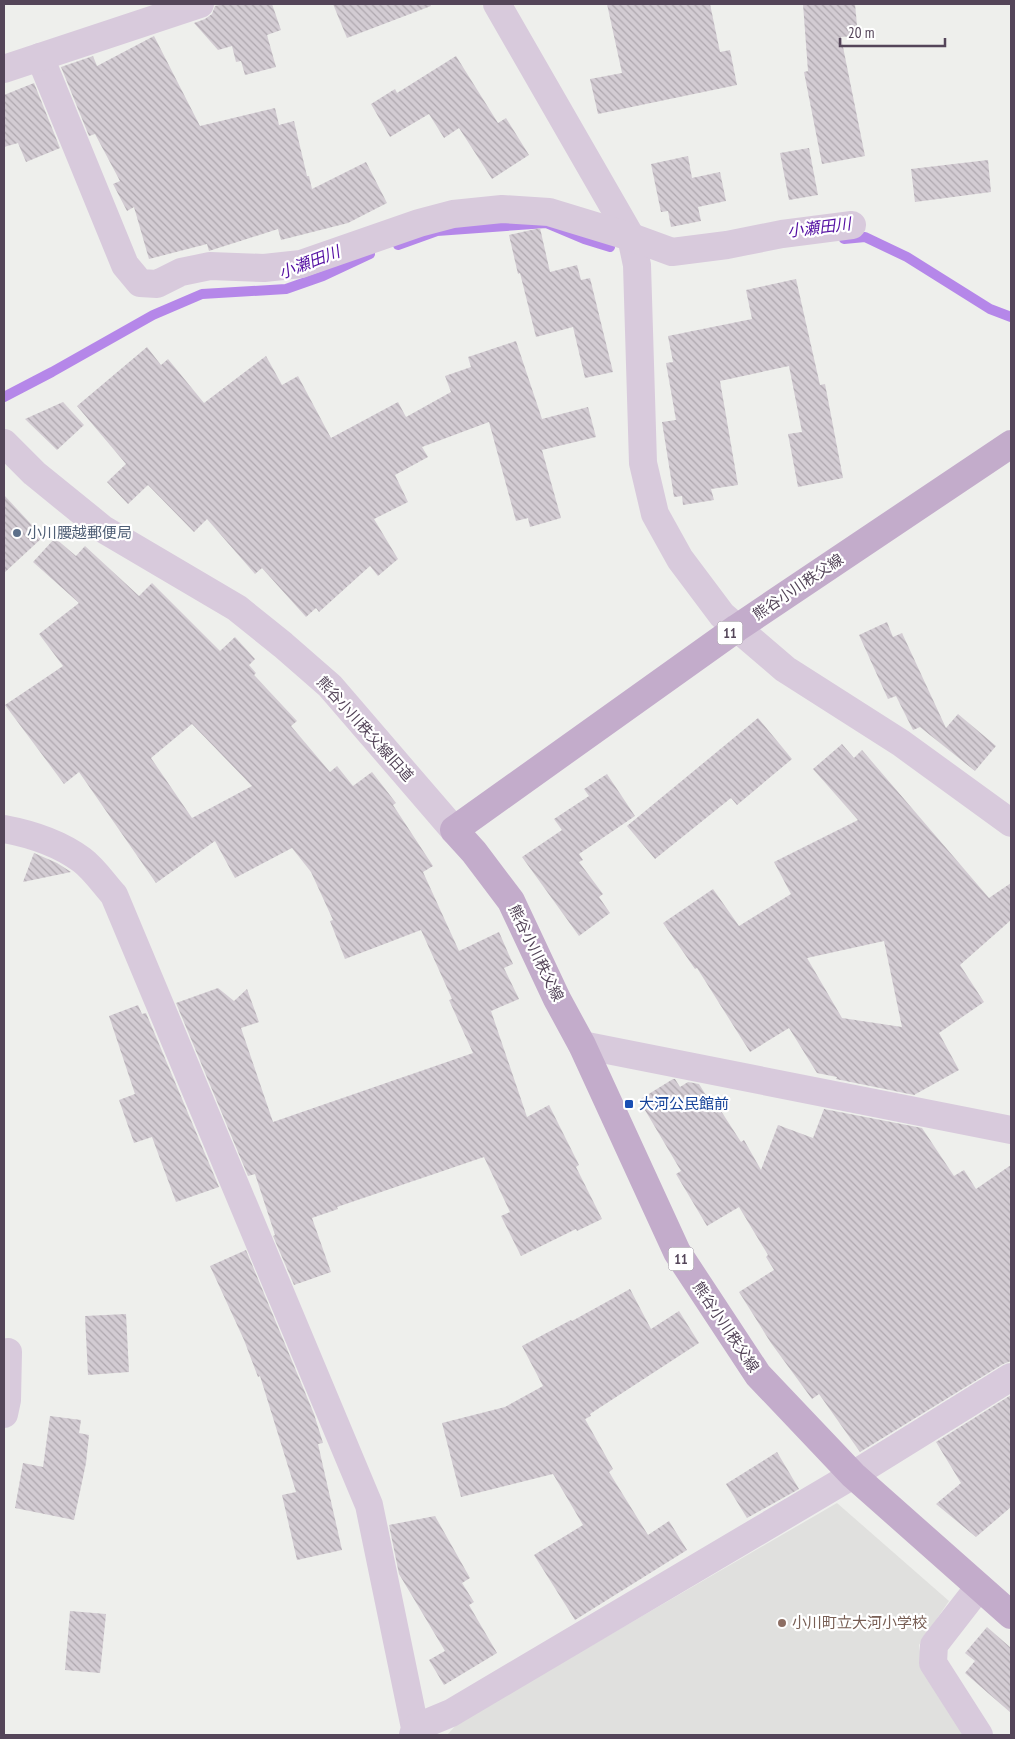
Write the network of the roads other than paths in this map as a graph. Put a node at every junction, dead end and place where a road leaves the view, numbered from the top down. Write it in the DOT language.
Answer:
graph roads {
  1 [pos="200,4"];
  2 [pos="497,4"];
  3 [pos="40,57"];
  4 [pos="4,69"];
  5 [pos="852,225"];
  6 [pos="631,237"];
  7 [pos="4,443"];
  8 [pos="1011,444"];
  9 [pos="737,628"];
  10 [pos="1011,823"];
  11 [pos="4,829"];
  12 [pos="454,830"];
  13 [pos="582,1045"];
  14 [pos="1011,1130"];
  15 [pos="8,1352"];
  16 [pos="1011,1377"];
  17 [pos="4,1414"];
  18 [pos="853,1475"];
  19 [pos="979,1586"];
  20 [pos="1011,1615"];
  21 [pos="414,1732"];
  22 [pos="979,1735"];
  1 -- 3 [label="street"];
  2 -- 6 [label="street"];
  3 -- 4 [label="street"];
  3 -- 6 [label="street"];
  5 -- 6 [label="street"];
  6 -- 9 [label="street"];
  7 -- 12 [label="street, 熊谷小川秩父線旧道"];
  8 -- 9 [label="main road, 熊谷小川秩父線 / 11"];
  9 -- 10 [label="street"];
  9 -- 12 [label="main road, 熊谷小川秩父線 / 11"];
  11 -- 21 [label="street"];
  12 -- 13 [label="main road, 熊谷小川秩父線 / 11"];
  13 -- 14 [label="street"];
  13 -- 18 [label="main road, 熊谷小川秩父線 / 11"];
  15 -- 17 [label="street"];
  16 -- 18 [label="street"];
  18 -- 19 [label="main road, 熊谷小川秩父線 / 11"];
  18 -- 21 [label="street"];
  19 -- 20 [label="main road, 熊谷小川秩父線 / 11"];
  19 -- 22 [label="street"];
}
